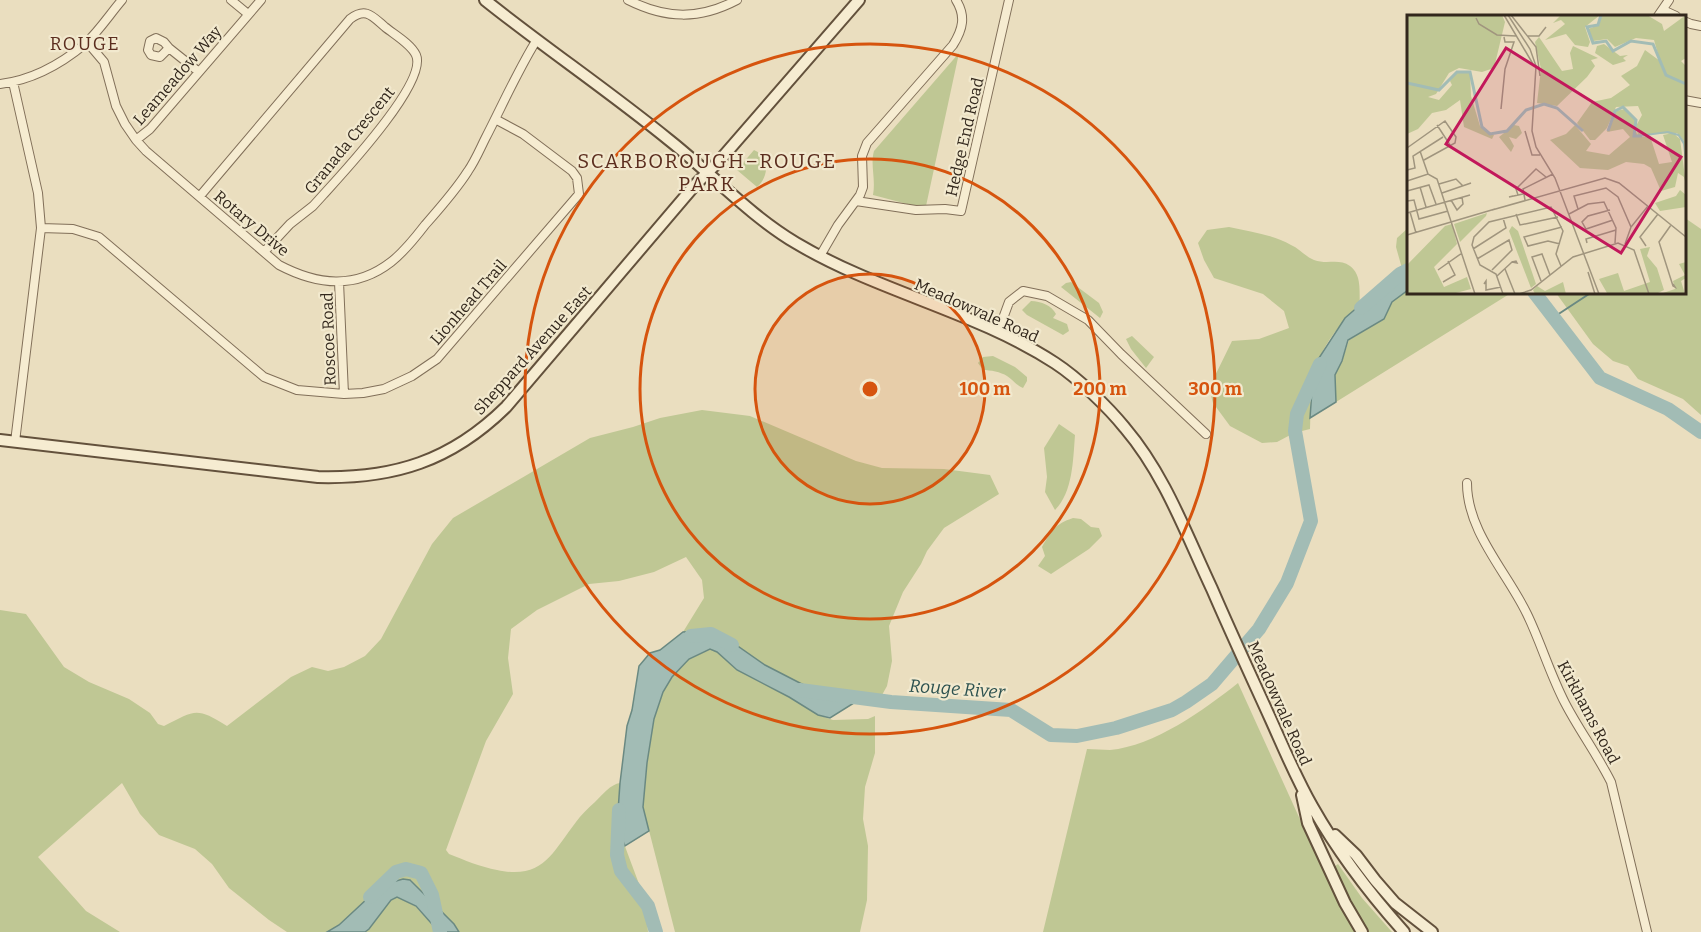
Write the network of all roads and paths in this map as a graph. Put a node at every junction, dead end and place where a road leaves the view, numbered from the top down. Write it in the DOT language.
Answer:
graph roads {
  1 [pos="122,0"];
  2 [pos="231,0"];
  3 [pos="261,0"];
  4 [pos="485,0"];
  5 [pos="628,0"];
  6 [pos="737,0"];
  7 [pos="859,0"];
  8 [pos="956,0"];
  9 [pos="1009,0"];
  10 [pos="1669,0"];
  11 [pos="1660,13"];
  12 [pos="248,14"];
  13 [pos="1686,22"];
  14 [pos="1701,26"];
  15 [pos="536,41"];
  16 [pos="87,42"];
  17 [pos="169,48"];
  18 [pos="199,72"];
  19 [pos="13,82"];
  20 [pos="0,84"];
  21 [pos="1686,100"];
  22 [pos="1701,103"];
  23 [pos="495,119"];
  24 [pos="136,140"];
  25 [pos="707,172"];
  26 [pos="200,196"];
  27 [pos="856,201"];
  28 [pos="41,228"];
  29 [pos="264,252"];
  30 [pos="820,256"];
  31 [pos="339,282"];
  32 [pos="998,332"];
  33 [pos="344,394"];
  34 [pos="1206,434"];
  35 [pos="0,440"];
  36 [pos="15,442"];
  37 [pos="1467,483"];
  38 [pos="1298,780"];
  39 [pos="1322,822"];
  40 [pos="1362,932"];
  41 [pos="1404,932"];
  42 [pos="1432,932"];
  43 [pos="1647,932"];
  1 -- 16 [label="street"];
  2 -- 12 [label="street"];
  3 -- 12 [label="street, Leameadow Way"];
  4 -- 15 [label="main road, Meadowvale Road"];
  5 -- 6 [label="street"];
  7 -- 25 [label="main road, Sheppard Avenue East"];
  8 -- 27 [label="street"];
  9 -- 27 [label="street, Hedge End Road"];
  10 -- 11 [label="street"];
  12 -- 18 [label="street, Leameadow Way"];
  13 -- 14 [label="street"];
  15 -- 23 [label="street, Rotary Drive"];
  15 -- 25 [label="main road, Meadowvale Road"];
  16 -- 19 [label="street"];
  16 -- 24 [label="street, Rotary Drive"];
  17 -- 18 [label="street"];
  18 -- 24 [label="street, Leameadow Way"];
  19 -- 20 [label="street"];
  19 -- 28 [label="street"];
  21 -- 22 [label="street"];
  23 -- 31 [label="street, Rotary Drive"];
  23 -- 33 [label="street, Lionhead Trail"];
  24 -- 26 [label="street, Rotary Drive"];
  25 -- 30 [label="main road, Meadowvale Road"];
  25 -- 36 [label="main road, Sheppard Avenue East"];
  26 -- 29 [label="street, Rotary Drive"];
  26 -- 29 [label="street, Granada Crescent"];
  27 -- 30 [label="street"];
  28 -- 33 [label="street, Lionhead Trail"];
  28 -- 36 [label="street"];
  29 -- 31 [label="street, Rotary Drive"];
  30 -- 32 [label="main road, Meadowvale Road"];
  31 -- 33 [label="street, Roscoe Road"];
  32 -- 34 [label="street"];
  32 -- 38 [label="main road, Meadowvale Road"];
  35 -- 36 [label="main road, Sheppard Avenue East"];
  37 -- 43 [label="street, Kirkhams Road"];
  38 -- 39 [label="main road, Meadowvale Road"];
  38 -- 40 [label="main road"];
  39 -- 41 [label="main road, Meadowvale Road"];
  39 -- 42 [label="main road"];
}
